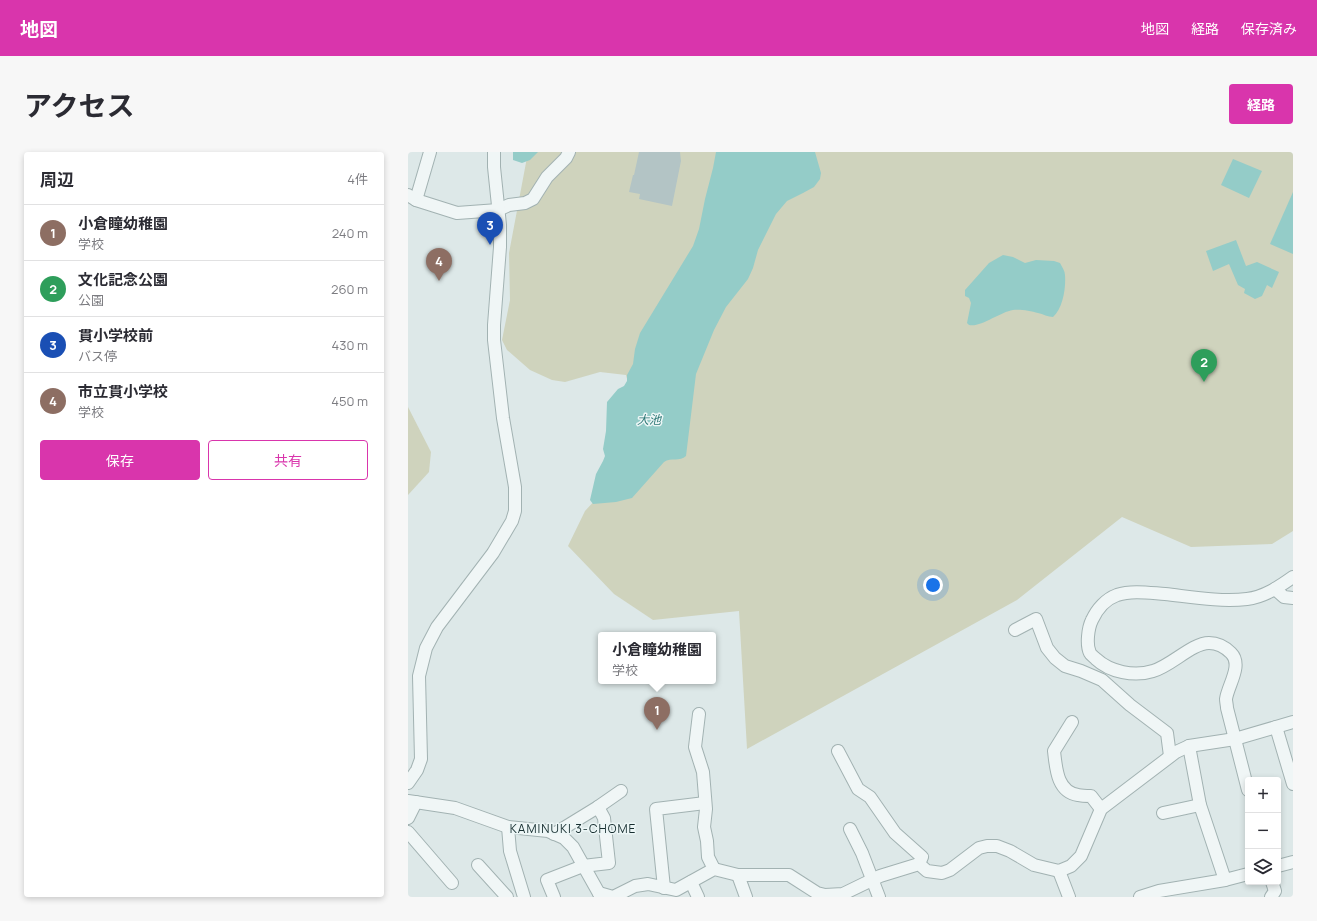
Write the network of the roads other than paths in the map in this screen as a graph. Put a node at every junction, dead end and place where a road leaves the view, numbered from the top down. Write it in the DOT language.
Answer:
graph roads {
  1 [pos="430,152"];
  2 [pos="494,152"];
  3 [pos="569,152"];
  4 [pos="412,197"];
  5 [pos="498,210"];
  6 [pos="1293,578"];
  7 [pos="1275,589"];
  8 [pos="1293,598"];
  9 [pos="1015,630"];
  10 [pos="1121,672"];
  11 [pos="1111,688"];
  12 [pos="699,714"];
  13 [pos="1072,722"];
  14 [pos="1293,722"];
  15 [pos="1276,727"];
  16 [pos="1235,739"];
  17 [pos="1189,746"];
  18 [pos="838,751"];
  19 [pos="1170,756"];
  20 [pos="1245,778"];
  21 [pos="408,783"];
  22 [pos="1293,784"];
  23 [pos="621,791"];
  24 [pos="412,802"];
  25 [pos="705,803"];
  26 [pos="1200,805"];
  27 [pos="598,807"];
  28 [pos="1101,809"];
  29 [pos="1164,814"];
  30 [pos="408,818"];
  31 [pos="508,827"];
  32 [pos="850,829"];
  33 [pos="408,832"];
  34 [pos="554,834"];
  35 [pos="1293,862"];
  36 [pos="919,864"];
  37 [pos="478,865"];
  38 [pos="1281,865"];
  39 [pos="583,866"];
  40 [pos="714,869"];
  41 [pos="1059,871"];
  42 [pos="738,875"];
  43 [pos="1245,875"];
  44 [pos="873,880"];
  45 [pos="1225,880"];
  46 [pos="452,882"];
  47 [pos="691,882"];
  48 [pos="1273,885"];
  49 [pos="664,888"];
  50 [pos="852,894"];
  51 [pos="1159,894"];
  52 [pos="600,895"];
  53 [pos="507,897"];
  54 [pos="524,897"];
  55 [pos="554,897"];
  56 [pos="698,897"];
  57 [pos="746,897"];
  58 [pos="879,897"];
  59 [pos="1069,897"];
  60 [pos="1140,897"];
  61 [pos="1271,897"];
  1 -- 4 [label="street"];
  2 -- 5 [label="street"];
  3 -- 5 [label="street"];
  4 -- 5 [label="street"];
  5 -- 21 [label="street"];
  6 -- 7 [label="street"];
  7 -- 8 [label="street"];
  7 -- 10 [label="street"];
  9 -- 11 [label="street"];
  10 -- 11 [label="street"];
  10 -- 16 [label="street"];
  11 -- 19 [label="street"];
  12 -- 25 [label="street"];
  13 -- 28 [label="street"];
  14 -- 15 [label="street"];
  15 -- 16 [label="street"];
  15 -- 22 [label="street"];
  16 -- 17 [label="street"];
  16 -- 20 [label="street"];
  17 -- 19 [label="street"];
  17 -- 26 [label="street"];
  18 -- 36 [label="street"];
  19 -- 28 [label="street"];
  23 -- 27 [label="street"];
  24 -- 30 [label="street"];
  24 -- 31 [label="street"];
  25 -- 40 [label="street"];
  25 -- 49 [label="street"];
  26 -- 29 [label="street"];
  26 -- 45 [label="street"];
  27 -- 34 [label="street"];
  27 -- 39 [label="street"];
  28 -- 41 [label="street"];
  31 -- 34 [label="street"];
  31 -- 54 [label="street"];
  32 -- 44 [label="street"];
  33 -- 46 [label="street"];
  34 -- 39 [label="street"];
  35 -- 38 [label="street"];
  36 -- 41 [label="street"];
  36 -- 44 [label="street"];
  37 -- 53 [label="street"];
  39 -- 52 [label="street"];
  39 -- 55 [label="street"];
  40 -- 42 [label="street"];
  40 -- 47 [label="street"];
  41 -- 59 [label="street"];
  42 -- 50 [label="street"];
  42 -- 57 [label="street"];
  43 -- 45 [label="street"];
  44 -- 50 [label="street"];
  44 -- 58 [label="street"];
  45 -- 51 [label="street"];
  47 -- 49 [label="street"];
  47 -- 56 [label="street"];
  48 -- 61 [label="street"];
  49 -- 52 [label="street"];
  51 -- 60 [label="street"];
}
